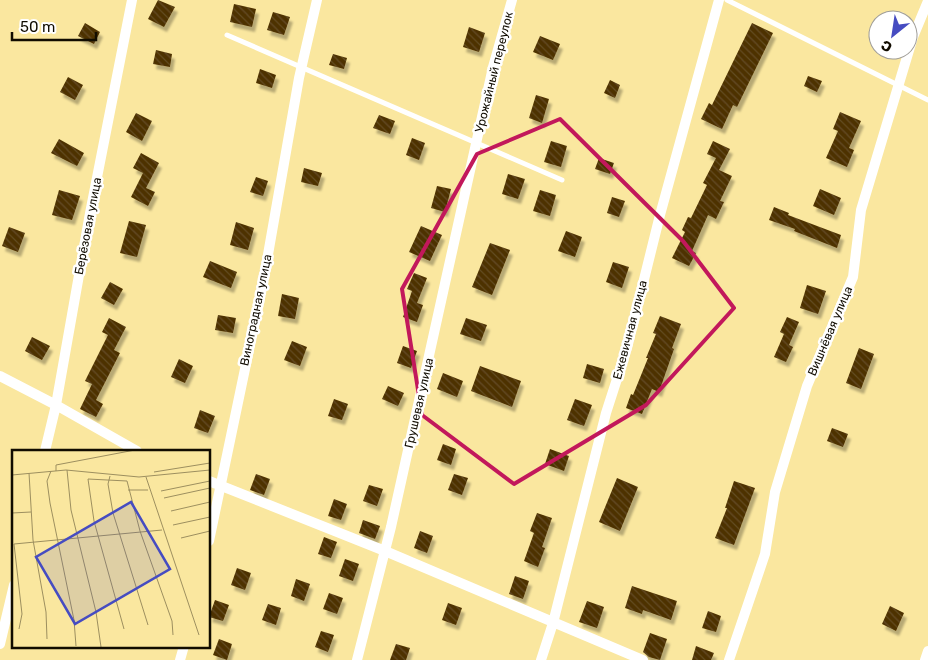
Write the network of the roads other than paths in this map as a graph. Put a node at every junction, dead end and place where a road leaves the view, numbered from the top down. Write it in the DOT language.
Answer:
graph roads {
  1 [pos="132,0"];
  2 [pos="317,0"];
  3 [pos="512,0"];
  4 [pos="719,0"];
  5 [pos="727,0"];
  6 [pos="928,1"];
  7 [pos="226,35"];
  8 [pos="301,66"];
  9 [pos="899,85"];
  10 [pos="928,100"];
  11 [pos="477,144"];
  12 [pos="562,180"];
  13 [pos="0,376"];
  14 [pos="56,405"];
  15 [pos="45,450"];
  16 [pos="134,450"];
  17 [pos="210,481"];
  18 [pos="219,485"];
  19 [pos="210,535"];
  20 [pos="385,551"];
  21 [pos="12,593"];
  22 [pos="553,623"];
  23 [pos="0,644"];
  24 [pos="928,651"];
  25 [pos="357,660"];
  26 [pos="540,660"];
  27 [pos="643,660"];
  28 [pos="729,660"];
  29 [pos="925,660"];
  1 -- 14 [label="street, Берёзовая улица"];
  2 -- 8 [label="street, Виноградная улица"];
  3 -- 11 [label="street, Урожайный переулок"];
  4 -- 22 [label="street, Ежевичная улица"];
  5 -- 9 [label="lane"];
  6 -- 9 [label="street, Вишнёвая улица"];
  7 -- 8 [label="lane"];
  8 -- 11 [label="lane"];
  8 -- 18 [label="street, Виноградная улица"];
  9 -- 10 [label="lane"];
  9 -- 28 [label="street, Вишнёвая улица"];
  11 -- 12 [label="lane"];
  11 -- 20 [label="street, Грушевая улица"];
  13 -- 14 [label="street"];
  14 -- 15 [label="street, Берёзовая улица"];
  14 -- 16 [label="street"];
  17 -- 18 [label="street"];
  18 -- 19 [label="street, Виноградная улица"];
  18 -- 20 [label="street"];
  20 -- 22 [label="street"];
  20 -- 25 [label="street, Грушевая улица"];
  21 -- 23 [label="street"];
  22 -- 26 [label="street, Ежевичная улица"];
  22 -- 27 [label="street"];
  24 -- 29 [label="street"];
}
